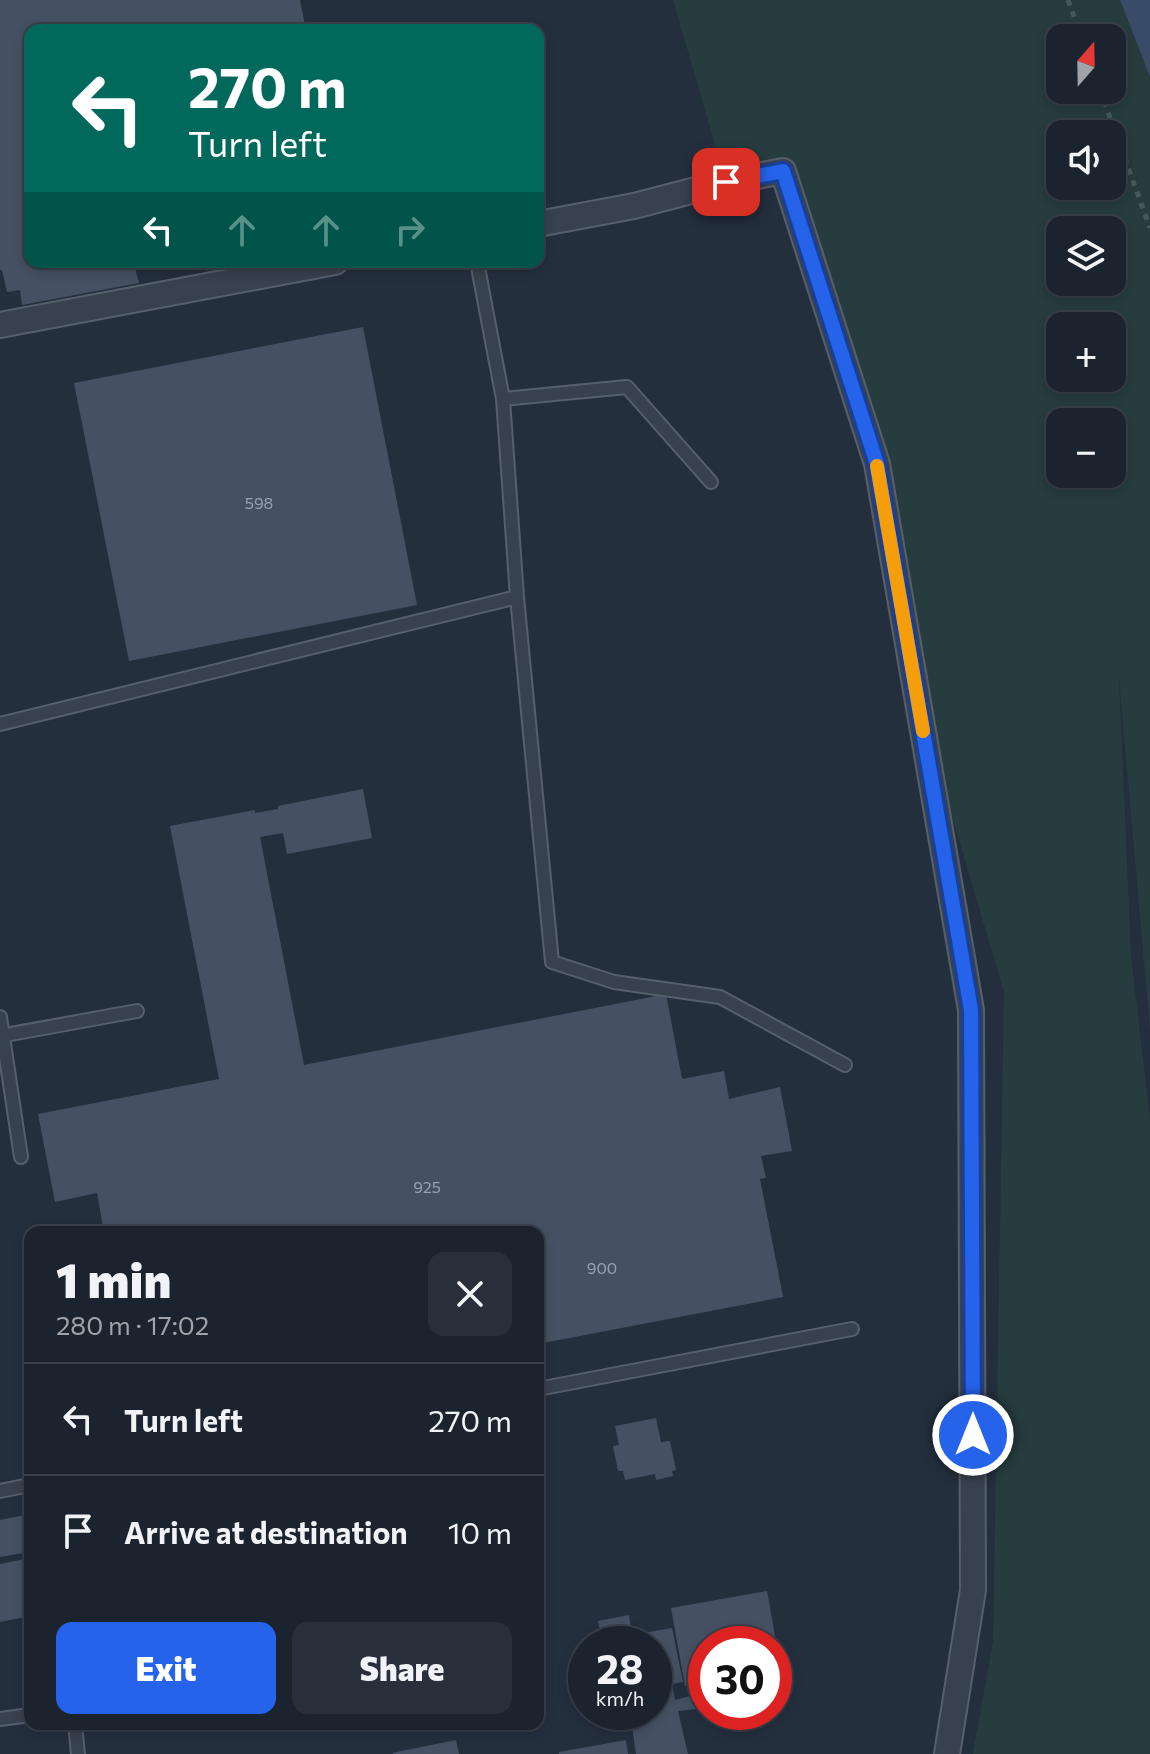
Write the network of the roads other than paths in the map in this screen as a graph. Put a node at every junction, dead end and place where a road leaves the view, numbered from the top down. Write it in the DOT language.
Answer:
graph roads {
  1 [pos="544,223"];
  2 [pos="303,268"];
  3 [pos="478,268"];
  4 [pos="0,325"];
  5 [pos="503,399"];
  6 [pos="711,482"];
  7 [pos="517,597"];
  8 [pos="0,724"];
  9 [pos="137,1011"];
  10 [pos="0,1017"];
  11 [pos="2,1035"];
  12 [pos="845,1065"];
  13 [pos="21,1157"];
  14 [pos="852,1329"];
  15 [pos="544,1388"];
  16 [pos="24,1486"];
  17 [pos="0,1491"];
  18 [pos="24,1716"];
  19 [pos="0,1719"];
  20 [pos="76,1730"];
  21 [pos="78,1754"];
  22 [pos="947,1754"];
  1 -- 22 [label="street"];
  2 -- 4 [label="street"];
  3 -- 5 [label="lane"];
  5 -- 6 [label="lane"];
  5 -- 7 [label="lane"];
  7 -- 8 [label="lane"];
  7 -- 12 [label="lane"];
  9 -- 11 [label="lane"];
  10 -- 11 [label="lane"];
  11 -- 13 [label="lane"];
  14 -- 15 [label="lane"];
  16 -- 17 [label="lane"];
  18 -- 19 [label="lane"];
  20 -- 21 [label="lane"];
}
